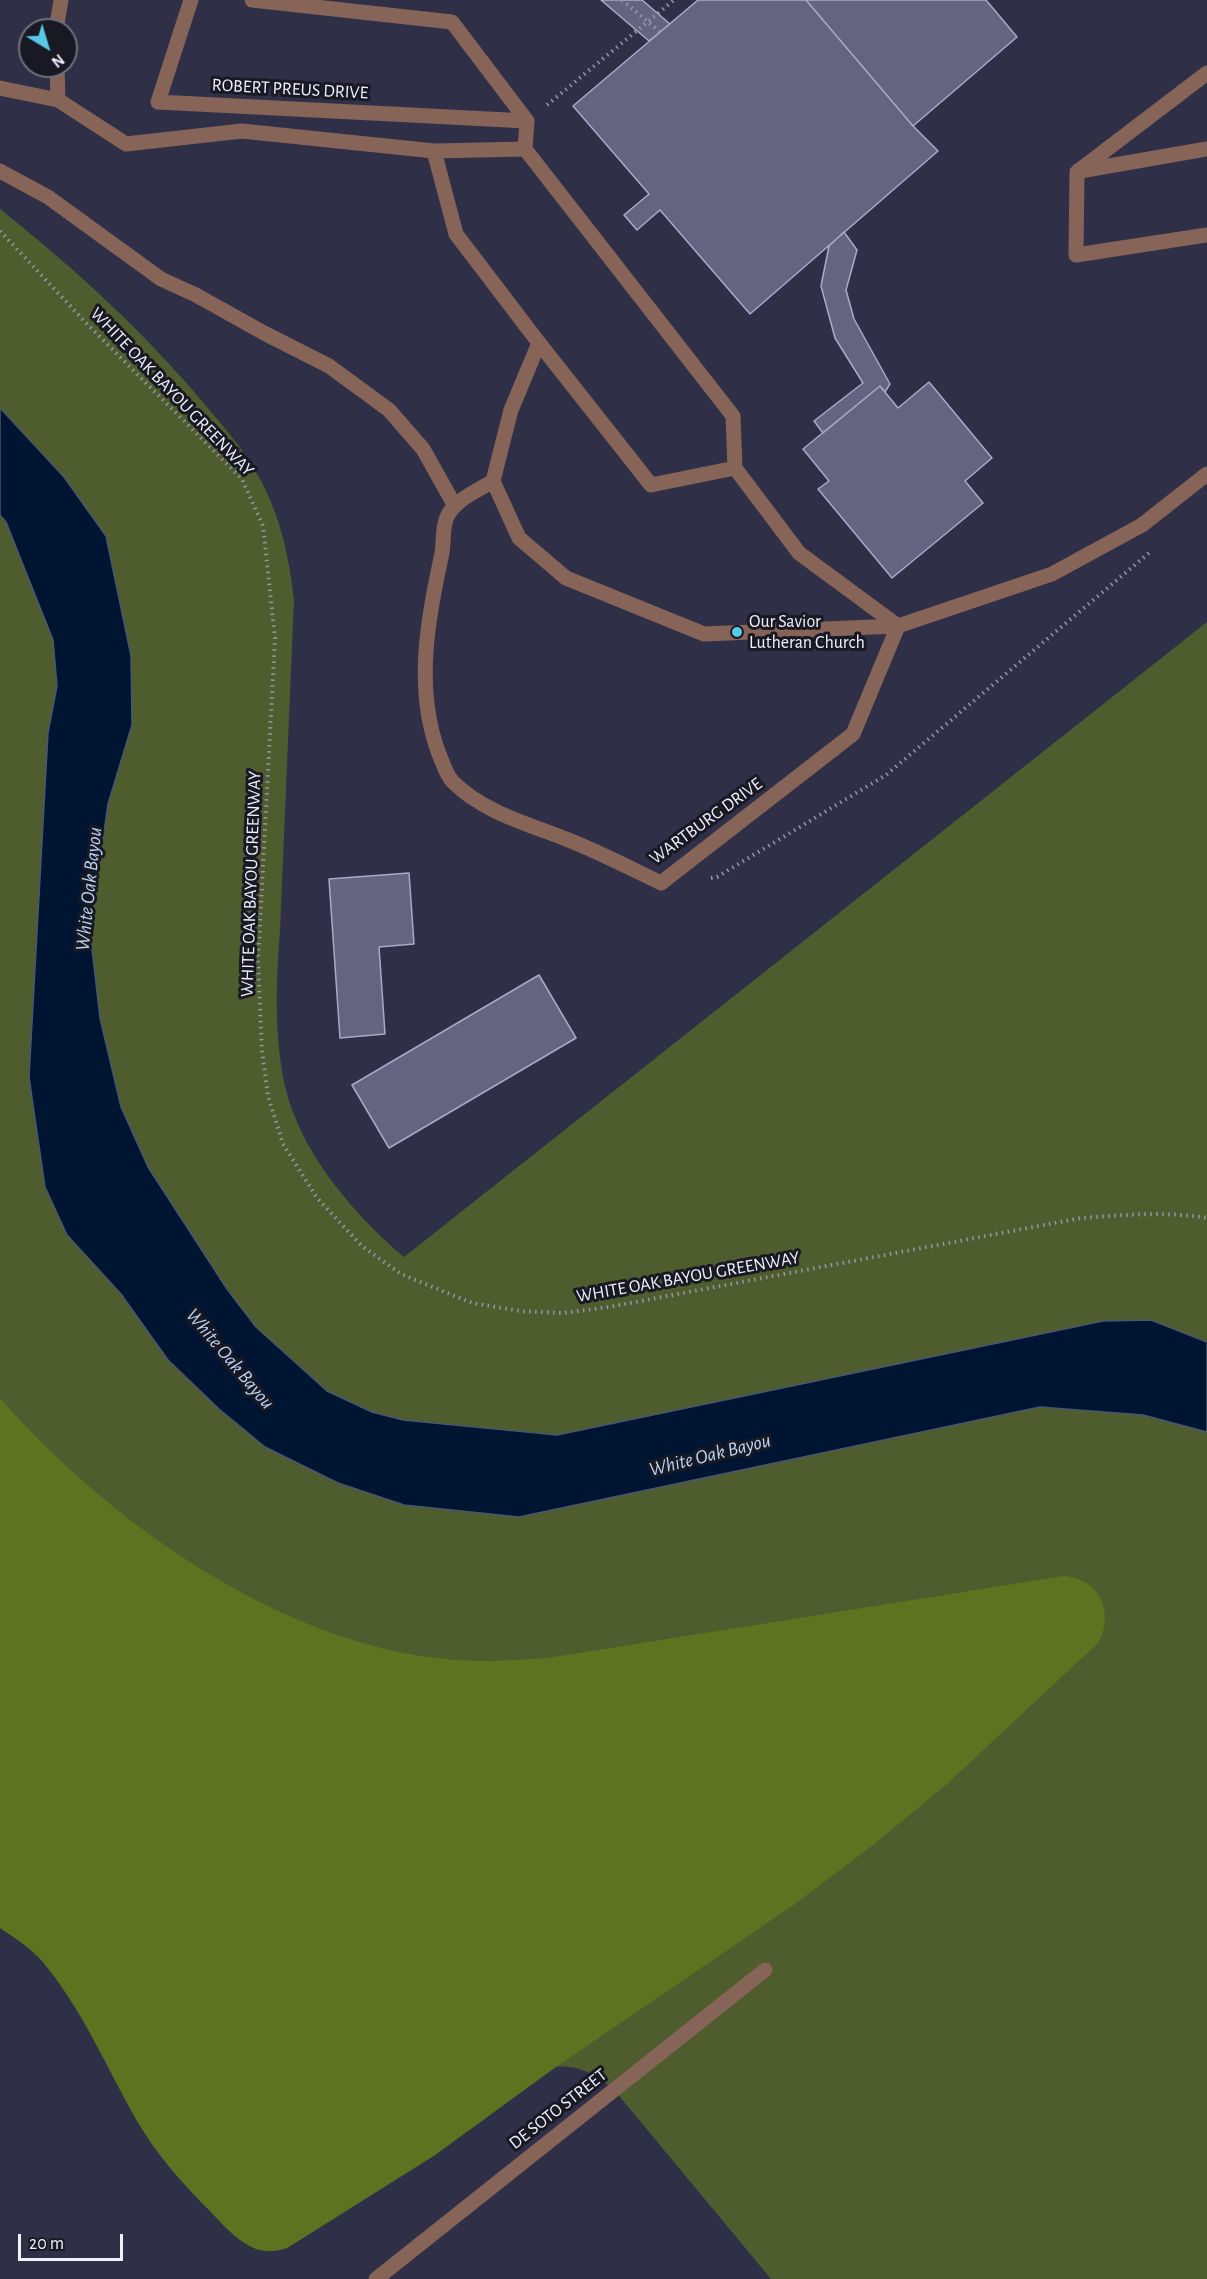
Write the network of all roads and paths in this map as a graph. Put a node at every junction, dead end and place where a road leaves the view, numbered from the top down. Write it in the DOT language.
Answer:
graph roads {
  1 [pos="61,0"];
  2 [pos="191,0"];
  3 [pos="252,0"];
  4 [pos="622,0"];
  5 [pos="674,0"];
  6 [pos="58,18"];
  7 [pos="648,22"];
  8 [pos="660,32"];
  9 [pos="1207,73"];
  10 [pos="57,78"];
  11 [pos="0,88"];
  12 [pos="58,100"];
  13 [pos="527,121"];
  14 [pos="525,149"];
  15 [pos="1207,149"];
  16 [pos="434,152"];
  17 [pos="0,171"];
  18 [pos="1077,171"];
  19 [pos="0,231"];
  20 [pos="1207,235"];
  21 [pos="539,343"];
  22 [pos="735,468"];
  23 [pos="1207,474"];
  24 [pos="493,481"];
  25 [pos="455,506"];
  26 [pos="1152,551"];
  27 [pos="897,626"];
  28 [pos="705,878"];
  29 [pos="1207,1218"];
  30 [pos="765,1970"];
  31 [pos="376,2279"];
  1 -- 6 [label="street"];
  2 -- 13 [label="street, ROBERT PREUS DRIVE"];
  3 -- 13 [label="street"];
  4 -- 7 [label="path"];
  5 -- 7 [label="path"];
  7 -- 8 [label="path"];
  7 -- 13 [label="path"];
  9 -- 18 [label="street"];
  10 -- 12 [label="street"];
  11 -- 12 [label="street"];
  12 -- 16 [label="street"];
  13 -- 14 [label="street"];
  14 -- 16 [label="street"];
  14 -- 22 [label="street"];
  15 -- 18 [label="street"];
  16 -- 21 [label="street"];
  17 -- 25 [label="street"];
  18 -- 20 [label="street"];
  19 -- 29 [label="path, WHITE OAK BAYOU GREENWAY"];
  21 -- 22 [label="street"];
  21 -- 24 [label="street"];
  22 -- 27 [label="street"];
  23 -- 27 [label="street"];
  24 -- 25 [label="street"];
  24 -- 27 [label="street"];
  25 -- 27 [label="street, WARTBURG DRIVE"];
  26 -- 28 [label="path"];
  30 -- 31 [label="street, DE SOTO STREET"];
}
